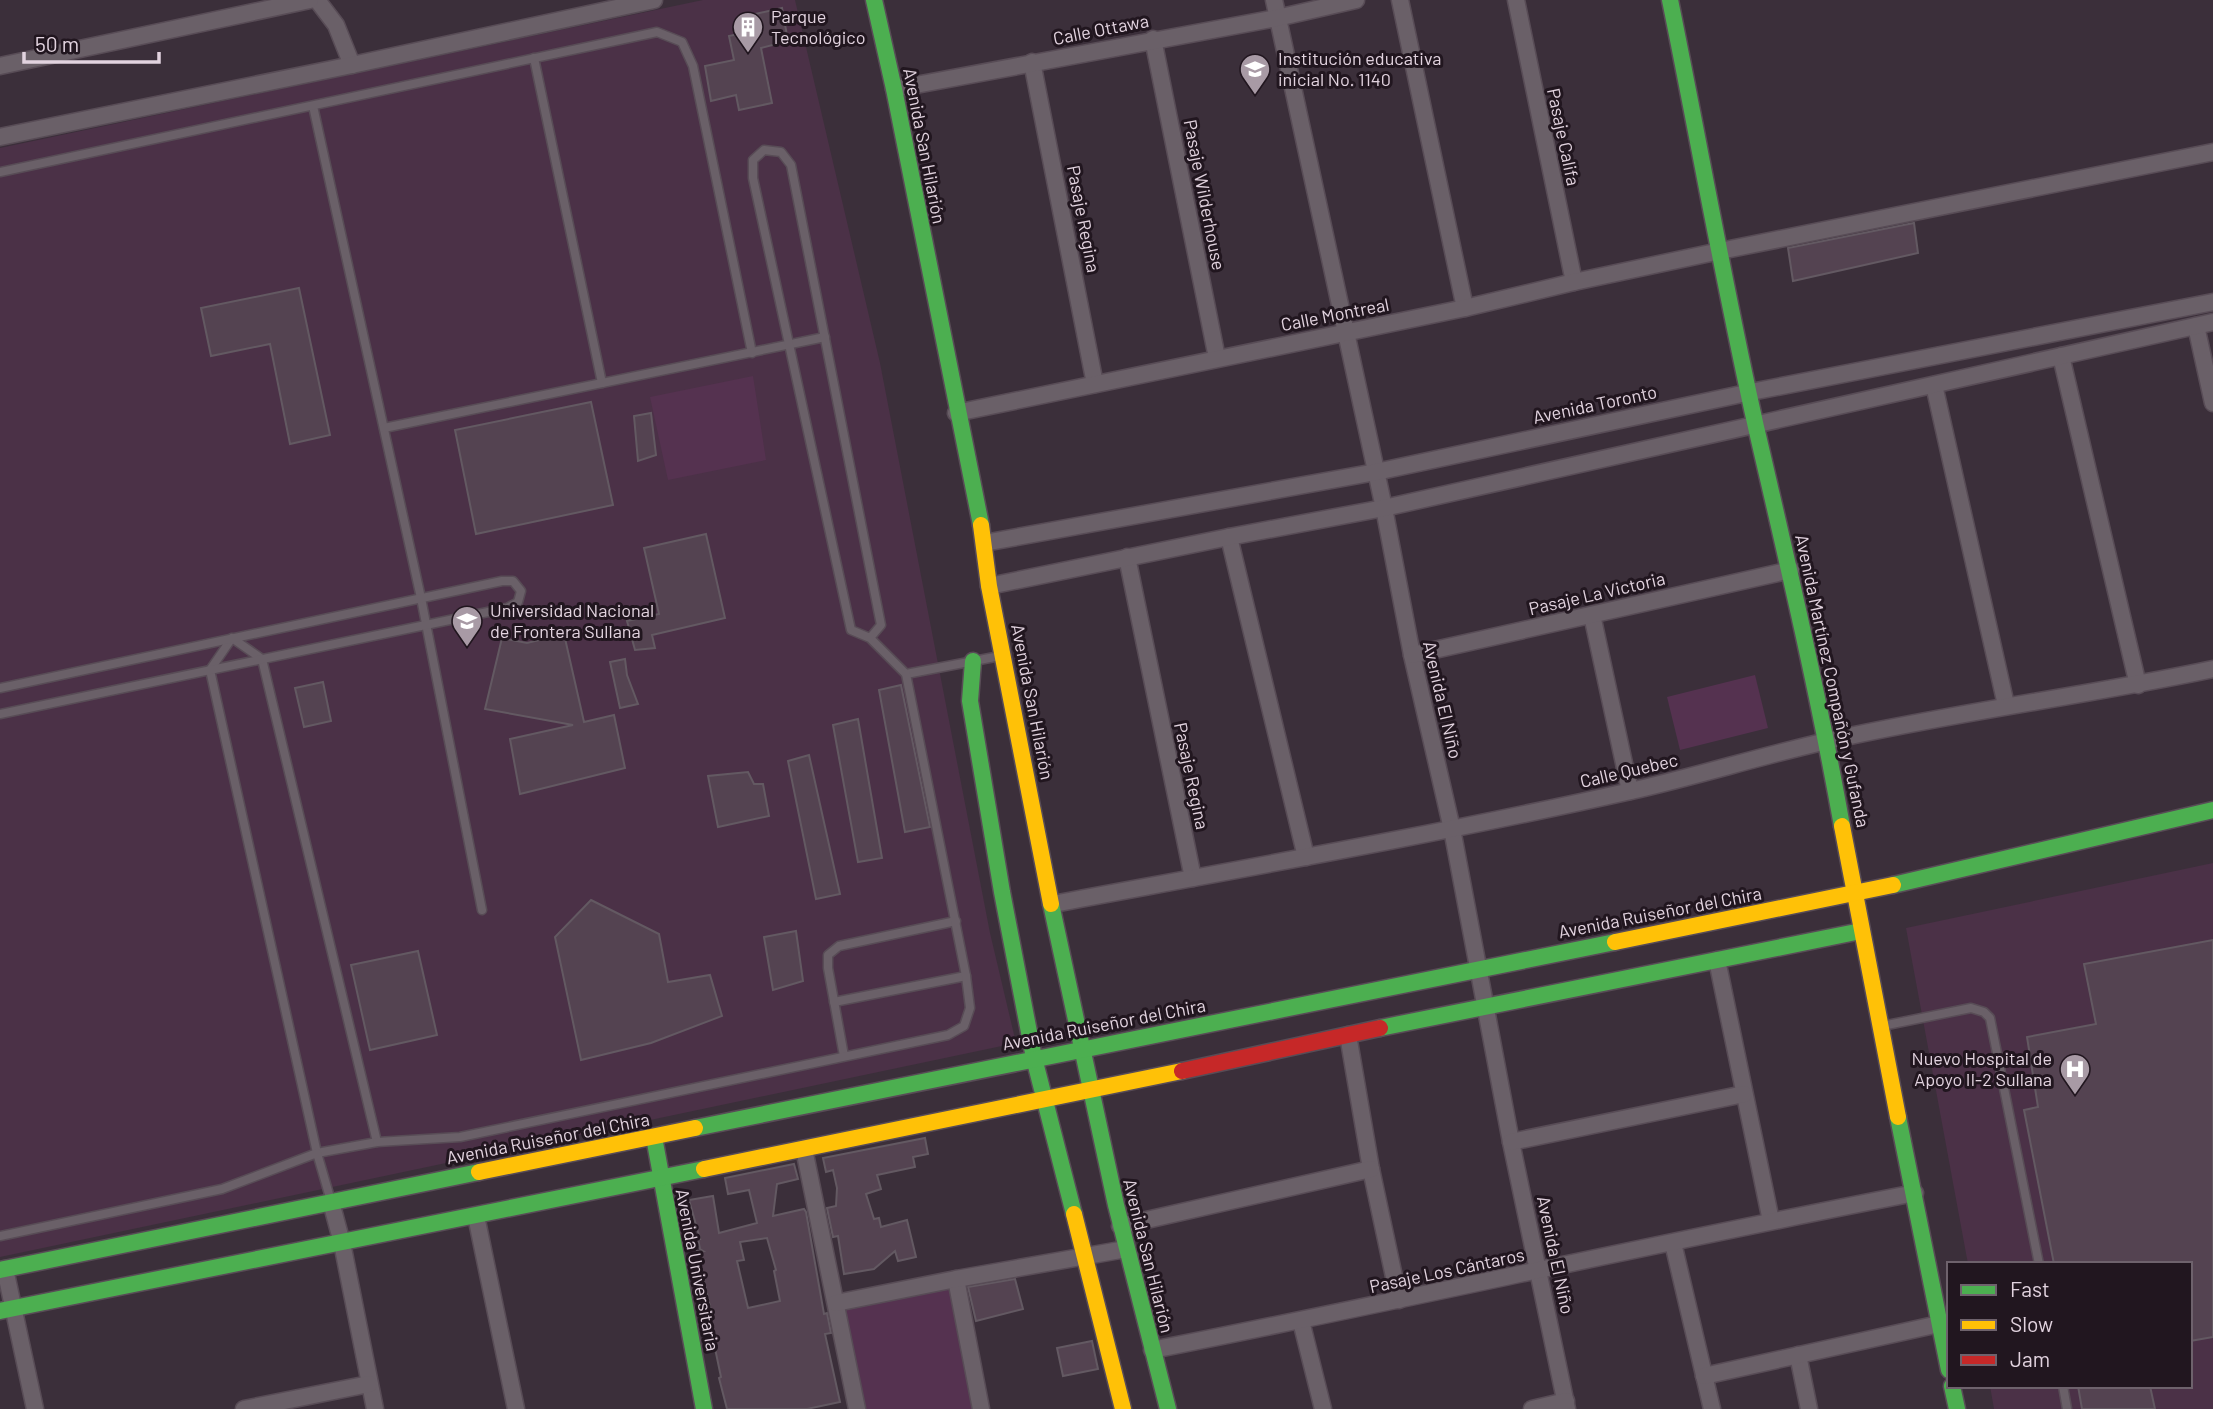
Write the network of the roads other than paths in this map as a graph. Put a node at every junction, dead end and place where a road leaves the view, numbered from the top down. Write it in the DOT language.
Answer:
graph roads {
  1 [pos="310,0"];
  2 [pos="317,0"];
  3 [pos="654,0"];
  4 [pos="874,0"];
  5 [pos="1274,0"];
  6 [pos="1356,0"];
  7 [pos="1400,0"];
  8 [pos="1516,0"];
  9 [pos="1670,0"];
  10 [pos="290,2"];
  11 [pos="267,4"];
  12 [pos="1277,18"];
  13 [pos="1153,39"];
  14 [pos="534,58"];
  15 [pos="1032,62"];
  16 [pos="352,65"];
  17 [pos="0,66"];
  18 [pos="894,89"];
  19 [pos="313,106"];
  20 [pos="0,137"];
  21 [pos="2213,152"];
  22 [pos="0,172"];
  23 [pos="1720,251"];
  24 [pos="1574,282"];
  25 [pos="2213,302"];
  26 [pos="1465,308"];
  27 [pos="2213,322"];
  28 [pos="2196,326"];
  29 [pos="1344,332"];
  30 [pos="825,337"];
  31 [pos="789,345"];
  32 [pos="752,353"];
  33 [pos="2061,356"];
  34 [pos="1217,358"];
  35 [pos="602,383"];
  36 [pos="1095,384"];
  37 [pos="1934,385"];
  38 [pos="1751,392"];
  39 [pos="2213,403"];
  40 [pos="957,413"];
  41 [pos="1756,425"];
  42 [pos="384,428"];
  43 [pos="1376,472"];
  44 [pos="1384,508"];
  45 [pos="1229,537"];
  46 [pos="984,543"];
  47 [pos="1127,557"];
  48 [pos="1791,570"];
  49 [pos="989,586"];
  50 [pos="421,598"];
  51 [pos="1592,615"];
  52 [pos="426,625"];
  53 [pos="232,638"];
  54 [pos="870,638"];
  55 [pos="1003,655"];
  56 [pos="1412,655"];
  57 [pos="262,659"];
  58 [pos="973,661"];
  59 [pos="2213,669"];
  60 [pos="210,670"];
  61 [pos="906,674"];
  62 [pos="2137,685"];
  63 [pos="0,688"];
  64 [pos="2006,705"];
  65 [pos="0,715"];
  66 [pos="1827,741"];
  67 [pos="1630,791"];
  68 [pos="2213,810"];
  69 [pos="1452,829"];
  70 [pos="1306,857"];
  71 [pos="1193,878"];
  72 [pos="1854,894"];
  73 [pos="1052,904"];
  74 [pos="482,911"];
  75 [pos="956,921"];
  76 [pos="1861,931"];
  77 [pos="1717,960"];
  78 [pos="1480,969"];
  79 [pos="966,976"];
  80 [pos="834,1002"];
  81 [pos="1486,1007"];
  82 [pos="1881,1026"];
  83 [pos="1348,1035"];
  84 [pos="1081,1050"];
  85 [pos="844,1056"];
  86 [pos="1034,1058"];
  87 [pos="1090,1091"];
  88 [pos="1744,1094"];
  89 [pos="1045,1100"];
  90 [pos="654,1137"];
  91 [pos="377,1142"];
  92 [pos="1511,1142"];
  93 [pos="804,1149"];
  94 [pos="317,1153"];
  95 [pos="1371,1169"];
  96 [pos="660,1177"];
  97 [pos="1915,1193"];
  98 [pos="331,1202"];
  99 [pos="476,1216"];
  100 [pos="1770,1221"];
  101 [pos="1120,1226"];
  102 [pos="0,1236"];
  103 [pos="342,1243"];
  104 [pos="1674,1243"];
  105 [pos="1126,1249"];
  106 [pos="1083,1257"];
  107 [pos="2039,1262"];
  108 [pos="3,1269"];
  109 [pos="1540,1271"];
  110 [pos="956,1279"];
  111 [pos="1399,1300"];
  112 [pos="836,1303"];
  113 [pos="6,1310"];
  114 [pos="1301,1321"];
  115 [pos="1939,1324"];
  116 [pos="1152,1350"];
  117 [pos="1798,1355"];
  118 [pos="1947,1361"];
  119 [pos="1704,1376"];
  120 [pos="369,1384"];
  121 [pos="1952,1388"];
  122 [pos="2063,1388"];
  123 [pos="1567,1405"];
  124 [pos="35,1409"];
  125 [pos="244,1409"];
  126 [pos="375,1409"];
  127 [pos="516,1409"];
  128 [pos="704,1409"];
  129 [pos="857,1409"];
  130 [pos="981,1409"];
  131 [pos="1123,1409"];
  132 [pos="1168,1409"];
  133 [pos="1323,1409"];
  134 [pos="1532,1409"];
  135 [pos="1712,1409"];
  136 [pos="1809,1409"];
  137 [pos="1957,1409"];
  138 [pos="2067,1409"];
  1 -- 10 [label="street"];
  2 -- 16 [label="street"];
  3 -- 16 [label="street"];
  4 -- 18 [label="street, Avenida San Hilarión"];
  5 -- 12 [label="street, Avenida El Niño"];
  6 -- 12 [label="street, Calle Ottawa"];
  7 -- 26 [label="street"];
  8 -- 24 [label="street, Pasaje Califa"];
  9 -- 23 [label="street, Avenida Martínez Compañón y Gufanda"];
  10 -- 11 [label="street"];
  11 -- 17 [label="street"];
  12 -- 13 [label="street, Calle Ottawa"];
  12 -- 29 [label="street, Avenida El Niño"];
  13 -- 15 [label="street, Calle Ottawa"];
  13 -- 34 [label="street, Pasaje Wilderhouse"];
  14 -- 19 [label="lane"];
  14 -- 32 [label="lane"];
  14 -- 35 [label="lane"];
  15 -- 18 [label="street, Calle Ottawa"];
  15 -- 36 [label="street, Pasaje Regina"];
  16 -- 20 [label="street"];
  18 -- 40 [label="street, Avenida San Hilarión"];
  19 -- 22 [label="lane"];
  19 -- 42 [label="lane"];
  21 -- 23 [label="street, Calle Montreal"];
  23 -- 24 [label="street, Calle Montreal"];
  23 -- 38 [label="street, Avenida Martínez Compañón y Gufanda"];
  24 -- 26 [label="street, Calle Montreal"];
  25 -- 38 [label="street, Avenida Toronto"];
  26 -- 29 [label="street, Calle Montreal"];
  27 -- 28 [label="street"];
  28 -- 33 [label="street"];
  28 -- 39 [label="street"];
  29 -- 34 [label="street, Calle Montreal"];
  29 -- 43 [label="street, Avenida El Niño"];
  30 -- 31 [label="lane"];
  30 -- 31 [label="lane"];
  30 -- 54 [label="lane"];
  31 -- 32 [label="lane"];
  31 -- 54 [label="lane"];
  32 -- 35 [label="lane"];
  33 -- 37 [label="street"];
  33 -- 62 [label="street"];
  34 -- 36 [label="street, Calle Montreal"];
  35 -- 42 [label="lane"];
  36 -- 40 [label="street, Calle Montreal"];
  37 -- 41 [label="street"];
  37 -- 64 [label="street"];
  38 -- 41 [label="street, Avenida Martínez Compañón y Gufanda"];
  38 -- 43 [label="street, Avenida Toronto"];
  40 -- 46 [label="street, Avenida San Hilarión"];
  41 -- 44 [label="street"];
  41 -- 48 [label="street, Avenida Martínez Compañón y Gufanda"];
  42 -- 50 [label="lane"];
  43 -- 44 [label="street, Avenida El Niño"];
  43 -- 46 [label="street, Avenida Toronto"];
  44 -- 45 [label="street"];
  44 -- 56 [label="street, Avenida El Niño"];
  45 -- 47 [label="street"];
  45 -- 70 [label="street"];
  46 -- 49 [label="street, Avenida San Hilarión"];
  47 -- 49 [label="street"];
  47 -- 71 [label="street, Pasaje Regina"];
  48 -- 51 [label="street, Pasaje La Victoria"];
  48 -- 66 [label="street, Avenida Martínez Compañón y Gufanda"];
  49 -- 55 [label="street, Avenida San Hilarión"];
  50 -- 52 [label="lane"];
  50 -- 52 [label="lane"];
  50 -- 53 [label="lane"];
  51 -- 56 [label="street, Pasaje La Victoria"];
  51 -- 67 [label="street"];
  52 -- 57 [label="lane"];
  52 -- 74 [label="lane"];
  53 -- 57 [label="lane"];
  53 -- 60 [label="lane"];
  53 -- 63 [label="lane"];
  54 -- 61 [label="lane"];
  55 -- 58 [label="lane"];
  55 -- 73 [label="street, Avenida San Hilarión"];
  56 -- 69 [label="street, Avenida El Niño"];
  57 -- 60 [label="lane"];
  57 -- 91 [label="lane"];
  58 -- 61 [label="lane"];
  58 -- 86 [label="street"];
  59 -- 62 [label="street, Calle Quebec"];
  60 -- 65 [label="lane"];
  60 -- 94 [label="lane"];
  61 -- 75 [label="lane"];
  62 -- 64 [label="street, Calle Quebec"];
  64 -- 66 [label="street, Calle Quebec"];
  66 -- 67 [label="street, Calle Quebec"];
  66 -- 72 [label="street, Avenida Martínez Compañón y Gufanda"];
  67 -- 69 [label="street, Calle Quebec"];
  68 -- 72 [label="street, Avenida Ruiseñor del Chira"];
  69 -- 70 [label="street, Calle Quebec"];
  69 -- 78 [label="street, Avenida El Niño"];
  70 -- 71 [label="street, Calle Quebec"];
  71 -- 73 [label="street, Calle Quebec"];
  72 -- 76 [label="street, Avenida Martínez Compañón y Gufanda"];
  72 -- 78 [label="street, Avenida Ruiseñor del Chira"];
  73 -- 84 [label="street, Avenida San Hilarión"];
  75 -- 79 [label="lane"];
  75 -- 80 [label="lane"];
  76 -- 77 [label="street"];
  76 -- 82 [label="street, Avenida Martínez Compañón y Gufanda"];
  77 -- 81 [label="street"];
  77 -- 88 [label="street"];
  78 -- 81 [label="street, Avenida El Niño"];
  78 -- 84 [label="street, Avenida Ruiseñor del Chira"];
  79 -- 80 [label="lane"];
  79 -- 85 [label="lane"];
  80 -- 85 [label="lane"];
  81 -- 83 [label="street"];
  81 -- 92 [label="street, Avenida El Niño"];
  82 -- 97 [label="street, Avenida Martínez Compañón y Gufanda"];
  82 -- 107 [label="lane"];
  83 -- 87 [label="street"];
  83 -- 95 [label="street"];
  84 -- 86 [label="street, Avenida Ruiseñor del Chira"];
  84 -- 87 [label="street, Avenida San Hilarión"];
  85 -- 91 [label="lane"];
  86 -- 89 [label="street"];
  86 -- 90 [label="street, Avenida Ruiseñor del Chira"];
  87 -- 89 [label="street"];
  87 -- 101 [label="street, Avenida San Hilarión"];
  88 -- 92 [label="street"];
  88 -- 100 [label="street"];
  89 -- 93 [label="street"];
  89 -- 106 [label="street"];
  90 -- 96 [label="street, Avenida Universitaria"];
  90 -- 98 [label="street, Avenida Ruiseñor del Chira"];
  91 -- 94 [label="lane"];
  92 -- 109 [label="street, Avenida El Niño"];
  93 -- 96 [label="street"];
  93 -- 112 [label="street"];
  94 -- 98 [label="lane"];
  94 -- 102 [label="lane"];
  95 -- 101 [label="street"];
  95 -- 111 [label="street"];
  96 -- 99 [label="street"];
  96 -- 128 [label="street, Avenida Universitaria"];
  97 -- 100 [label="street, Pasaje Los Cántaros"];
  97 -- 115 [label="street, Avenida Martínez Compañón y Gufanda"];
  98 -- 103 [label="street"];
  98 -- 108 [label="street, Avenida Ruiseñor del Chira"];
  99 -- 103 [label="street"];
  99 -- 127 [label="street"];
  100 -- 104 [label="street, Pasaje Los Cántaros"];
  101 -- 105 [label="street, Avenida San Hilarión"];
  103 -- 113 [label="street"];
  103 -- 120 [label="street"];
  104 -- 109 [label="street, Pasaje Los Cántaros"];
  104 -- 119 [label="street"];
  105 -- 106 [label="street"];
  105 -- 116 [label="street, Avenida San Hilarión"];
  106 -- 110 [label="street"];
  106 -- 131 [label="street"];
  108 -- 113 [label="street"];
  109 -- 111 [label="street, Pasaje Los Cántaros"];
  109 -- 123 [label="street, Avenida El Niño"];
  110 -- 112 [label="street"];
  110 -- 130 [label="street"];
  111 -- 114 [label="street, Pasaje Los Cántaros"];
  112 -- 129 [label="street"];
  113 -- 124 [label="street"];
  114 -- 116 [label="street, Pasaje Los Cántaros"];
  114 -- 133 [label="street"];
  115 -- 117 [label="street"];
  115 -- 118 [label="street, Avenida Martínez Compañón y Gufanda"];
  116 -- 132 [label="street, Avenida San Hilarión"];
  117 -- 119 [label="street"];
  117 -- 136 [label="street"];
  119 -- 135 [label="street"];
  120 -- 125 [label="street"];
  120 -- 126 [label="street"];
  121 -- 137 [label="street"];
  122 -- 138 [label="lane"];
  123 -- 134 [label="street"];
}
